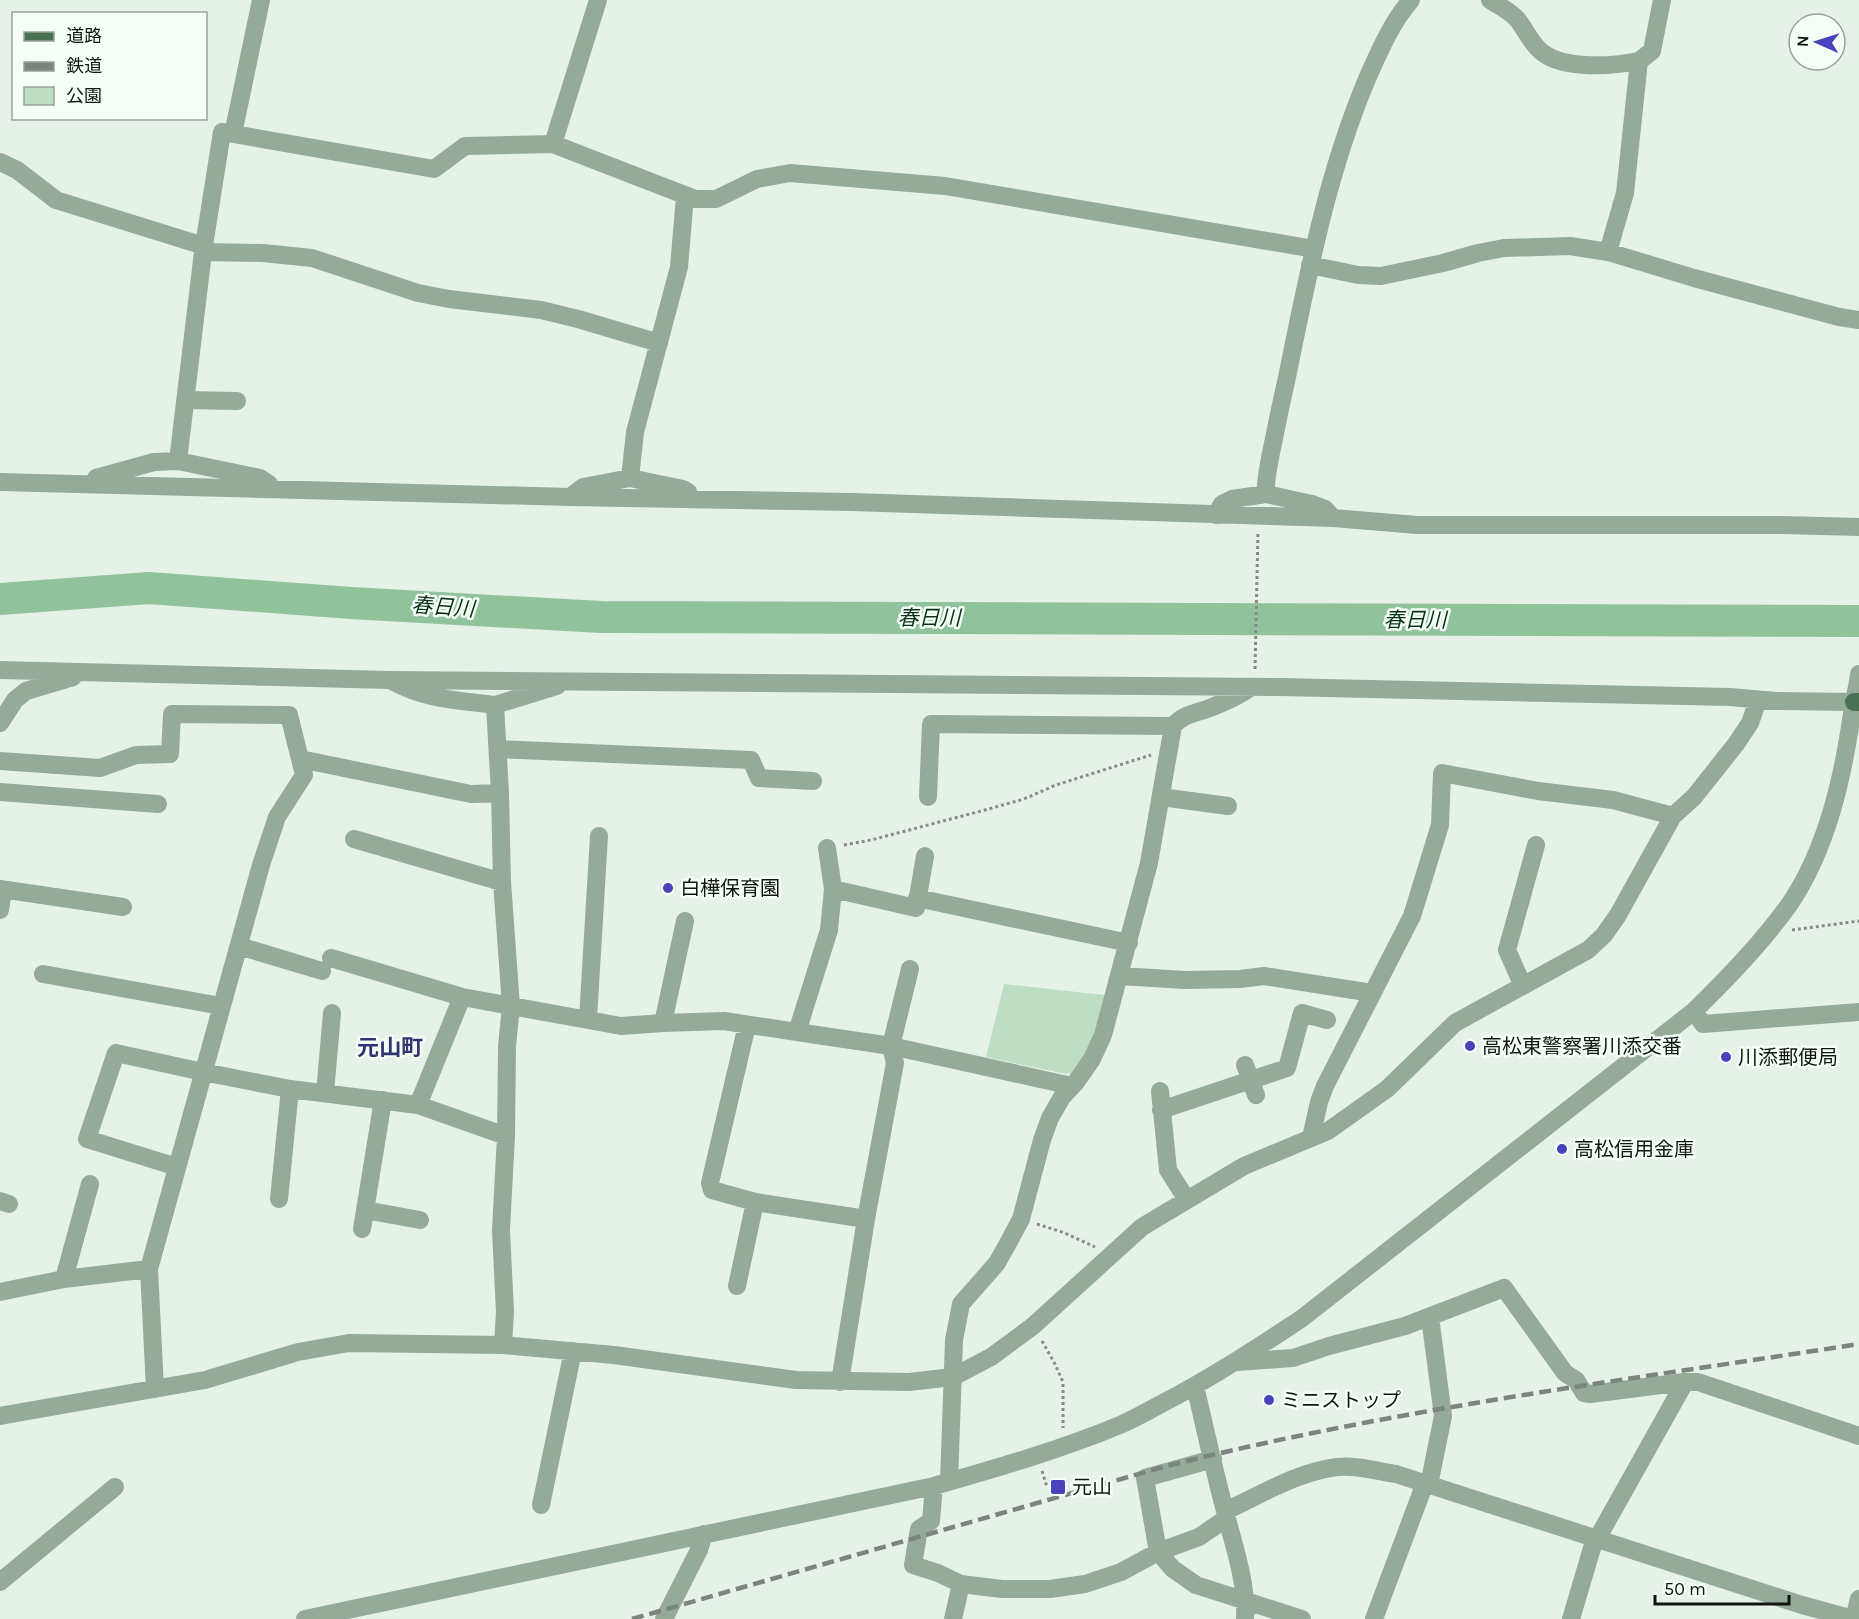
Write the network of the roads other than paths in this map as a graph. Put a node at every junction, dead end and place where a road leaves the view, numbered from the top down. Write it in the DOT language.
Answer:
graph roads {
  1 [pos="261,0"];
  2 [pos="598,0"];
  3 [pos="1411,0"];
  4 [pos="1490,0"];
  5 [pos="1662,0"];
  6 [pos="1639,61"];
  7 [pos="233,134"];
  8 [pos="552,144"];
  9 [pos="0,162"];
  10 [pos="685,196"];
  11 [pos="204,249"];
  12 [pos="1608,252"];
  13 [pos="1312,257"];
  14 [pos="1859,320"];
  15 [pos="659,343"];
  16 [pos="185,400"];
  17 [pos="237,401"];
  18 [pos="178,461"];
  19 [pos="630,478"];
  20 [pos="0,482"];
  21 [pos="77,484"];
  22 [pos="275,489"];
  23 [pos="1266,494"];
  24 [pos="570,496"];
  25 [pos="700,499"];
  26 [pos="1216,515"];
  27 [pos="1333,518"];
  28 [pos="1859,527"];
  29 [pos="0,670"];
  30 [pos="92,672"];
  31 [pos="1859,674"];
  32 [pos="389,680"];
  33 [pos="1253,680"];
  34 [pos="574,681"];
  35 [pos="1858,681"];
  36 [pos="7,698"];
  37 [pos="1758,700"];
  38 [pos="1856,702"];
  39 [pos="495,705"];
  40 [pos="0,723"];
  41 [pos="1173,726"];
  42 [pos="498,749"];
  43 [pos="300,759"];
  44 [pos="0,761"];
  45 [pos="813,782"];
  46 [pos="0,792"];
  47 [pos="501,794"];
  48 [pos="928,796"];
  49 [pos="1161,797"];
  50 [pos="158,804"];
  51 [pos="1228,806"];
  52 [pos="1672,816"];
  53 [pos="599,836"];
  54 [pos="354,839"];
  55 [pos="1536,845"];
  56 [pos="827,848"];
  57 [pos="925,856"];
  58 [pos="502,882"];
  59 [pos="2,889"];
  60 [pos="833,889"];
  61 [pos="917,898"];
  62 [pos="123,907"];
  63 [pos="0,910"];
  64 [pos="685,921"];
  65 [pos="1129,943"];
  66 [pos="239,946"];
  67 [pos="910,969"];
  68 [pos="43,974"];
  69 [pos="1120,976"];
  70 [pos="1523,986"];
  71 [pos="1372,993"];
  72 [pos="462,997"];
  73 [pos="221,1006"];
  74 [pos="511,1006"];
  75 [pos="1694,1011"];
  76 [pos="1859,1012"];
  77 [pos="332,1013"];
  78 [pos="588,1019"];
  79 [pos="1327,1020"];
  80 [pos="663,1023"];
  81 [pos="747,1025"];
  82 [pos="797,1032"];
  83 [pos="891,1047"];
  84 [pos="203,1072"];
  85 [pos="1072,1086"];
  86 [pos="290,1089"];
  87 [pos="1160,1091"];
  88 [pos="325,1093"];
  89 [pos="383,1100"];
  90 [pos="418,1105"];
  91 [pos="1161,1110"];
  92 [pos="506,1136"];
  93 [pos="1311,1138"];
  94 [pos="177,1167"];
  95 [pos="90,1184"];
  96 [pos="279,1199"];
  97 [pos="1187,1200"];
  98 [pos="755,1202"];
  99 [pos="365,1210"];
  100 [pos="866,1219"];
  101 [pos="420,1220"];
  102 [pos="362,1229"];
  103 [pos="149,1269"];
  104 [pos="64,1279"];
  105 [pos="737,1286"];
  106 [pos="0,1292"];
  107 [pos="1430,1317"];
  108 [pos="503,1345"];
  109 [pos="573,1351"];
  110 [pos="1235,1362"];
  111 [pos="953,1377"];
  112 [pos="840,1382"];
  113 [pos="1685,1382"];
  114 [pos="1195,1386"];
  115 [pos="155,1389"];
  116 [pos="0,1416"];
  117 [pos="1859,1436"];
  118 [pos="1212,1459"];
  119 [pos="942,1484"];
  120 [pos="1427,1484"];
  121 [pos="115,1488"];
  122 [pos="541,1505"];
  123 [pos="1226,1515"];
  124 [pos="704,1534"];
  125 [pos="1598,1539"];
  126 [pos="1158,1552"];
  127 [pos="0,1582"];
  128 [pos="961,1584"];
  129 [pos="1859,1599"];
  130 [pos="1246,1611"];
  131 [pos="305,1619"];
  132 [pos="663,1619"];
  133 [pos="953,1619"];
  134 [pos="1302,1619"];
  135 [pos="1374,1619"];
  136 [pos="1571,1619"];
  137 [pos="1853,1619"];
  1 -- 7 [label="street"];
  2 -- 8 [label="street"];
  3 -- 13 [label="street"];
  4 -- 6 [label="street"];
  5 -- 6 [label="street"];
  6 -- 12 [label="street"];
  7 -- 8 [label="street"];
  7 -- 11 [label="street"];
  8 -- 10 [label="street"];
  9 -- 11 [label="street"];
  10 -- 13 [label="street"];
  10 -- 15 [label="street"];
  11 -- 15 [label="street"];
  11 -- 16 [label="street"];
  12 -- 13 [label="street"];
  12 -- 14 [label="street"];
  13 -- 23 [label="street"];
  15 -- 19 [label="street"];
  16 -- 17 [label="street"];
  16 -- 18 [label="street"];
  18 -- 21 [label="street"];
  18 -- 22 [label="street"];
  19 -- 24 [label="street"];
  19 -- 25 [label="street"];
  20 -- 21 [label="street"];
  21 -- 22 [label="street"];
  22 -- 24 [label="street"];
  23 -- 26 [label="street"];
  23 -- 27 [label="street"];
  24 -- 25 [label="street"];
  25 -- 26 [label="street"];
  26 -- 27 [label="street"];
  27 -- 28 [label="street"];
  29 -- 30 [label="street"];
  30 -- 32 [label="street"];
  30 -- 36 [label="street"];
  31 -- 35 [label="street"];
  32 -- 34 [label="street"];
  32 -- 39 [label="street"];
  33 -- 34 [label="street"];
  33 -- 37 [label="street"];
  33 -- 41 [label="street"];
  34 -- 39 [label="street"];
  35 -- 38 [label="street"];
  36 -- 40 [label="street"];
  37 -- 38 [label="street"];
  37 -- 52 [label="street"];
  38 -- 75 [label="street"];
  39 -- 42 [label="street"];
  41 -- 48 [label="street"];
  41 -- 49 [label="street"];
  42 -- 45 [label="street"];
  42 -- 47 [label="street"];
  43 -- 44 [label="street"];
  43 -- 47 [label="street"];
  43 -- 66 [label="street"];
  46 -- 50 [label="street"];
  47 -- 58 [label="street"];
  49 -- 51 [label="street"];
  49 -- 65 [label="street"];
  52 -- 70 [label="street"];
  52 -- 71 [label="street"];
  53 -- 78 [label="street"];
  54 -- 58 [label="street"];
  55 -- 70 [label="street"];
  56 -- 60 [label="street"];
  57 -- 61 [label="street"];
  58 -- 74 [label="street"];
  59 -- 62 [label="street"];
  59 -- 63 [label="street"];
  60 -- 61 [label="street"];
  60 -- 82 [label="street"];
  61 -- 65 [label="street"];
  64 -- 80 [label="street"];
  65 -- 69 [label="street"];
  66 -- 72 [label="street"];
  66 -- 73 [label="street"];
  67 -- 83 [label="street"];
  68 -- 73 [label="street"];
  69 -- 71 [label="street"];
  69 -- 85 [label="street"];
  70 -- 93 [label="street"];
  71 -- 93 [label="street"];
  72 -- 74 [label="street"];
  72 -- 90 [label="street"];
  73 -- 84 [label="street"];
  74 -- 78 [label="street"];
  74 -- 92 [label="street"];
  75 -- 76 [label="street"];
  75 -- 110 [label="street"];
  77 -- 88 [label="street"];
  78 -- 80 [label="street"];
  79 -- 91 [label="street"];
  80 -- 81 [label="street"];
  81 -- 82 [label="street"];
  81 -- 98 [label="street"];
  82 -- 83 [label="street"];
  83 -- 85 [label="street"];
  83 -- 100 [label="street"];
  84 -- 86 [label="street"];
  84 -- 94 [label="street"];
  84 -- 94 [label="street"];
  85 -- 111 [label="street"];
  86 -- 88 [label="street"];
  86 -- 96 [label="street"];
  87 -- 91 [label="street"];
  88 -- 89 [label="street"];
  89 -- 90 [label="street"];
  89 -- 99 [label="street"];
  90 -- 92 [label="street"];
  91 -- 97 [label="street"];
  92 -- 108 [label="street"];
  93 -- 97 [label="street"];
  94 -- 103 [label="street"];
  95 -- 104 [label="street"];
  97 -- 111 [label="street"];
  98 -- 100 [label="street"];
  98 -- 105 [label="street"];
  99 -- 101 [label="street"];
  99 -- 102 [label="street"];
  100 -- 112 [label="street"];
  103 -- 104 [label="street"];
  103 -- 115 [label="street"];
  104 -- 106 [label="street"];
  107 -- 110 [label="street"];
  107 -- 113 [label="street"];
  107 -- 120 [label="street"];
  108 -- 109 [label="street"];
  108 -- 115 [label="street"];
  109 -- 112 [label="street"];
  109 -- 122 [label="street"];
  110 -- 114 [label="street"];
  111 -- 112 [label="street"];
  111 -- 119 [label="street"];
  113 -- 117 [label="street"];
  113 -- 125 [label="street"];
  114 -- 118 [label="street"];
  114 -- 119 [label="street"];
  115 -- 116 [label="street"];
  118 -- 123 [label="street"];
  118 -- 126 [label="street"];
  119 -- 124 [label="street"];
  119 -- 128 [label="street"];
  120 -- 123 [label="street"];
  120 -- 125 [label="street"];
  120 -- 135 [label="street"];
  121 -- 127 [label="street"];
  123 -- 126 [label="street"];
  123 -- 130 [label="street"];
  124 -- 131 [label="street"];
  124 -- 132 [label="street"];
  125 -- 136 [label="street"];
  125 -- 137 [label="street"];
  126 -- 128 [label="street"];
  126 -- 130 [label="street"];
  128 -- 133 [label="street"];
  129 -- 137 [label="street"];
  130 -- 134 [label="street"];
}
